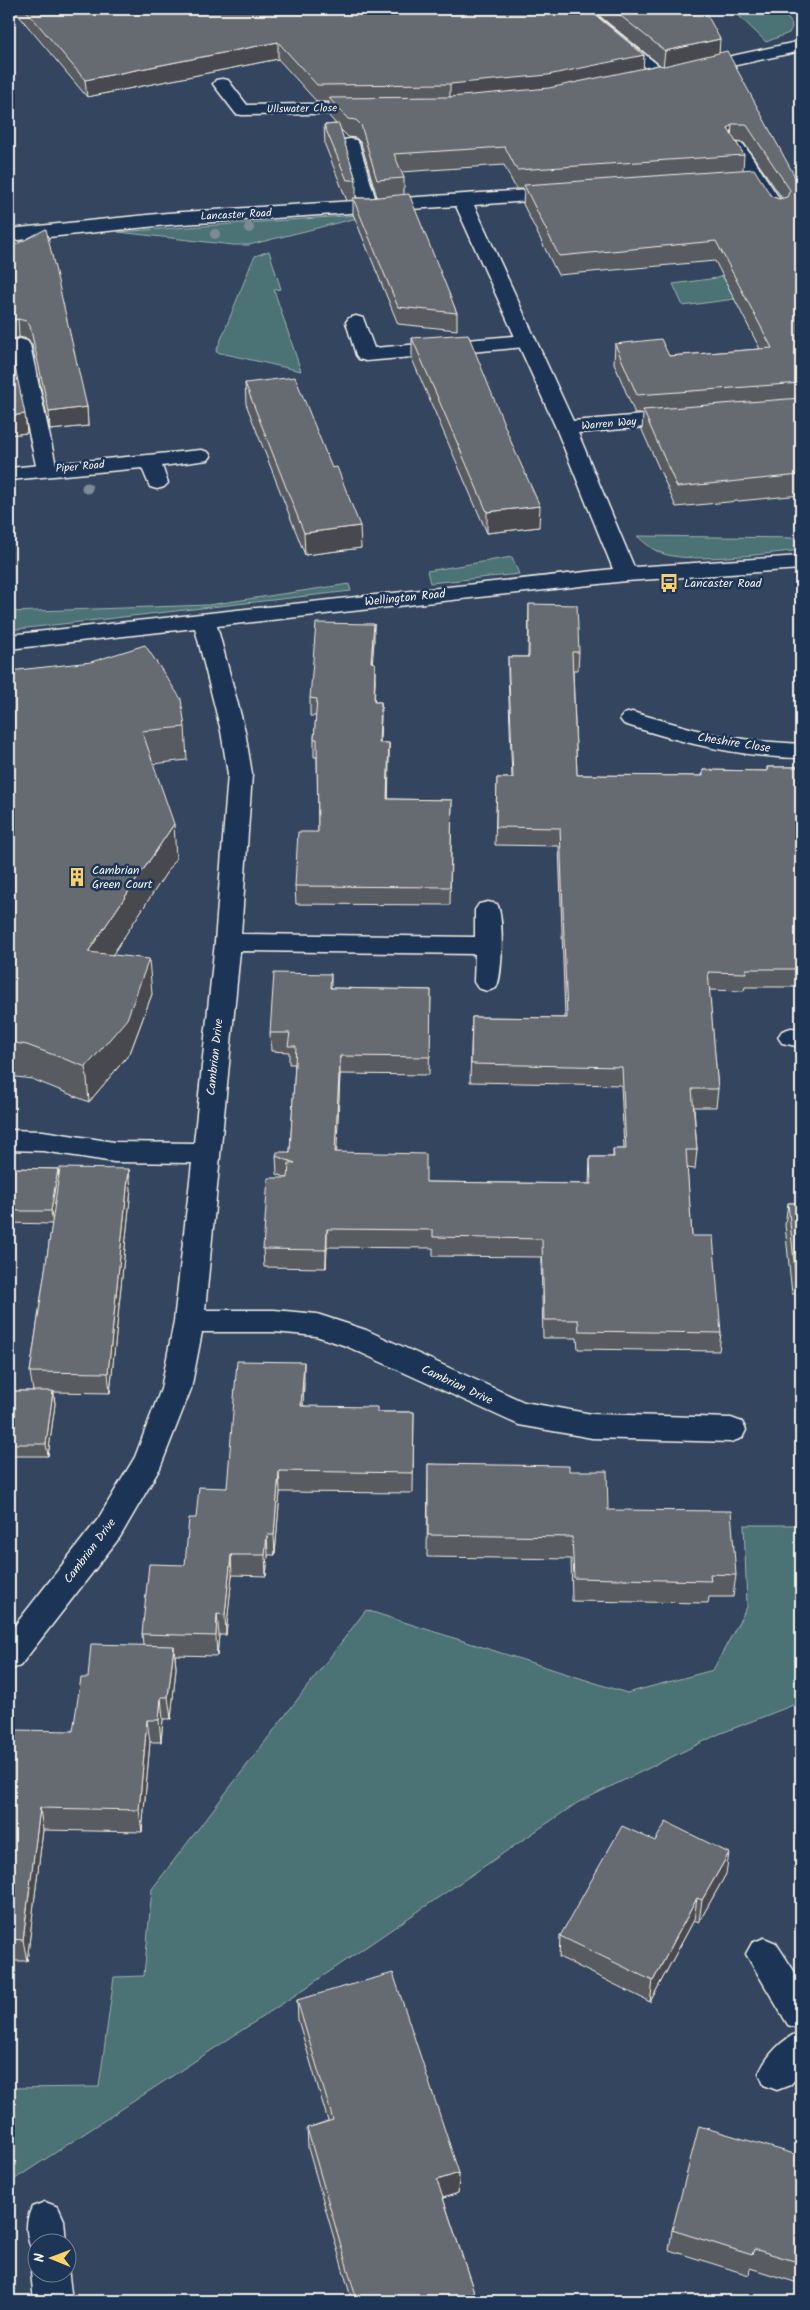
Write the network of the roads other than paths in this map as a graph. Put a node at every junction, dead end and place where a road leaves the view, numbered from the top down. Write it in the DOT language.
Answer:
graph roads {
  1 [pos="578,9"];
  2 [pos="797,9"];
  3 [pos="801,11"];
  4 [pos="801,46"];
  5 [pos="662,77"];
  6 [pos="638,81"];
  7 [pos="222,84"];
  8 [pos="380,108"];
  9 [pos="350,144"];
  10 [pos="737,148"];
  11 [pos="579,193"];
  12 [pos="463,201"];
  13 [pos="369,207"];
  14 [pos="778,210"];
  15 [pos="9,235"];
  16 [pos="356,322"];
  17 [pos="526,341"];
  18 [pos="20,345"];
  19 [pos="697,417"];
  20 [pos="566,428"];
  21 [pos="201,456"];
  22 [pos="150,461"];
  23 [pos="47,470"];
  24 [pos="9,474"];
  25 [pos="157,483"];
  26 [pos="801,563"];
  27 [pos="626,574"];
  28 [pos="204,620"];
  29 [pos="9,642"];
  30 [pos="632,719"];
  31 [pos="668,731"];
  32 [pos="653,750"];
  33 [pos="801,751"];
  34 [pos="488,910"];
  35 [pos="228,942"];
  36 [pos="488,946"];
  37 [pos="487,982"];
  38 [pos="9,1140"];
  39 [pos="205,1153"];
  40 [pos="188,1321"];
  41 [pos="731,1430"];
  42 [pos="9,1658"];
  43 [pos="764,1954"];
  44 [pos="801,2013"];
  45 [pos="801,2048"];
  46 [pos="777,2073"];
  47 [pos="51,2282"];
  48 [pos="54,2301"];
  1 -- 5 [label="street"];
  2 -- 3 [label="street"];
  4 -- 5 [label="street"];
  5 -- 6 [label="street"];
  7 -- 8 [label="street, Ullswater Close"];
  9 -- 13 [label="street"];
  10 -- 14 [label="street"];
  11 -- 12 [label="street, Lancaster Road"];
  12 -- 13 [label="street, Lancaster Road"];
  12 -- 17 [label="street"];
  13 -- 15 [label="street, Lancaster Road"];
  16 -- 17 [label="street"];
  17 -- 20 [label="street"];
  18 -- 23 [label="street"];
  19 -- 20 [label="street, Warren Way"];
  20 -- 27 [label="street"];
  21 -- 22 [label="street, Piper Road"];
  22 -- 23 [label="street, Piper Road"];
  22 -- 25 [label="street"];
  23 -- 24 [label="street, Piper Road"];
  26 -- 27 [label="street, Wellington Road"];
  27 -- 28 [label="street, Wellington Road"];
  28 -- 29 [label="street, Wellington Road"];
  28 -- 35 [label="street, Cambrian Drive"];
  30 -- 31 [label="street, Cheshire Close"];
  31 -- 32 [label="street"];
  31 -- 33 [label="street, Cheshire Close"];
  34 -- 36 [label="street"];
  35 -- 36 [label="street"];
  35 -- 39 [label="street, Cambrian Drive"];
  36 -- 37 [label="street"];
  38 -- 39 [label="street"];
  39 -- 40 [label="street, Cambrian Drive"];
  40 -- 41 [label="street, Cambrian Drive"];
  40 -- 42 [label="street, Cambrian Drive"];
  43 -- 44 [label="street"];
  45 -- 46 [label="street"];
  47 -- 48 [label="street"];
}
